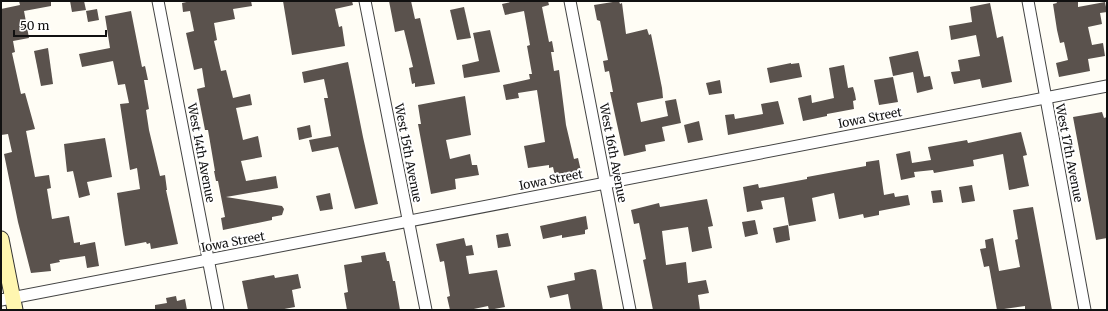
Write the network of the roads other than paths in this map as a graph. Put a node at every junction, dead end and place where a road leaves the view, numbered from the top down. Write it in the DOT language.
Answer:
graph roads {
  1 [pos="158,1"];
  2 [pos="365,1"];
  3 [pos="570,1"];
  4 [pos="1028,1"];
  5 [pos="1107,86"];
  6 [pos="1045,98"];
  7 [pos="605,183"];
  8 [pos="408,222"];
  9 [pos="1,239"];
  10 [pos="208,260"];
  11 [pos="10,303"];
  12 [pos="218,310"];
  13 [pos="426,310"];
  14 [pos="630,310"];
  15 [pos="1085,310"];
  1 -- 10 [label="street, West 14th Avenue"];
  2 -- 8 [label="street, West 15th Avenue"];
  3 -- 7 [label="street, West 16th Avenue"];
  4 -- 6 [label="street, West 17th Avenue"];
  5 -- 6 [label="street, Iowa Street"];
  6 -- 7 [label="street, Iowa Street"];
  6 -- 15 [label="street, West 17th Avenue"];
  7 -- 8 [label="street, Iowa Street"];
  7 -- 14 [label="street, West 16th Avenue"];
  8 -- 10 [label="street, Iowa Street"];
  8 -- 13 [label="street, West 15th Avenue"];
  9 -- 11 [label="main road"];
  10 -- 11 [label="street, Iowa Street"];
  10 -- 12 [label="street, West 14th Avenue"];
}
